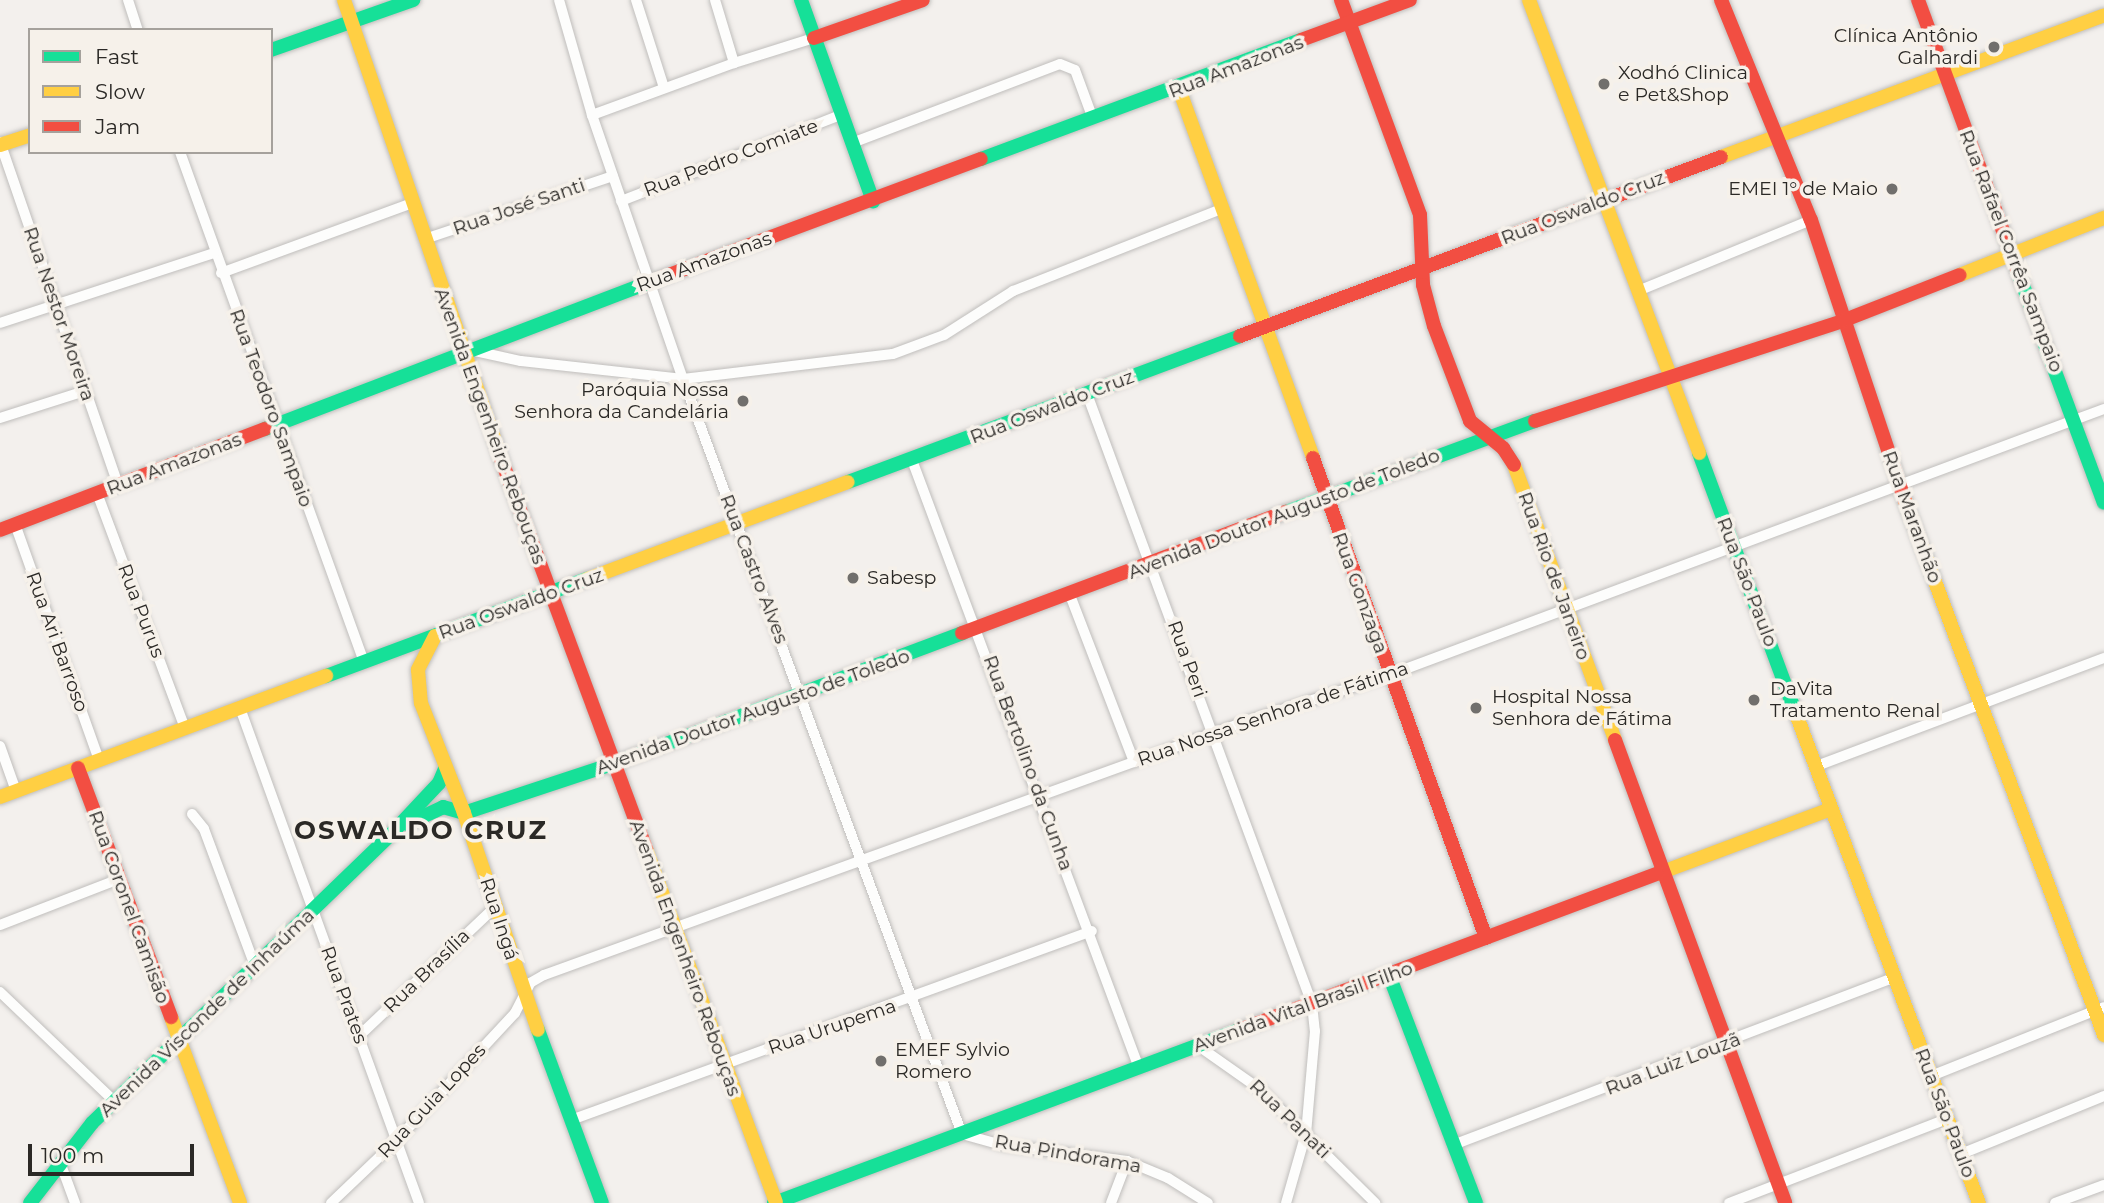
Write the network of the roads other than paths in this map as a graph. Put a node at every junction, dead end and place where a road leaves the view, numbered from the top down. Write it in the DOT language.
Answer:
graph roads {
  1 [pos="128,0"];
  2 [pos="344,0"];
  3 [pos="412,0"];
  4 [pos="559,0"];
  5 [pos="636,0"];
  6 [pos="715,0"];
  7 [pos="801,0"];
  8 [pos="923,0"];
  9 [pos="1341,0"];
  10 [pos="1410,0"];
  11 [pos="1529,0"];
  12 [pos="1721,0"];
  13 [pos="1918,0"];
  14 [pos="2104,15"];
  15 [pos="351,20"];
  16 [pos="1350,23"];
  17 [pos="137,28"];
  18 [pos="814,38"];
  19 [pos="273,49"];
  20 [pos="734,63"];
  21 [pos="1945,76"];
  22 [pos="664,88"];
  23 [pos="1179,89"];
  24 [pos="592,115"];
  25 [pos="841,115"];
  26 [pos="1093,119"];
  27 [pos="28,136"];
  28 [pos="1777,136"];
  29 [pos="852,142"];
  30 [pos="0,144"];
  31 [pos="181,154"];
  32 [pos="613,176"];
  33 [pos="1603,199"];
  34 [pos="621,201"];
  35 [pos="873,201"];
  36 [pos="412,203"];
  37 [pos="1221,209"];
  38 [pos="2104,218"];
  39 [pos="1811,220"];
  40 [pos="425,239"];
  41 [pos="214,253"];
  42 [pos="2012,253"];
  43 [pos="1423,270"];
  44 [pos="220,273"];
  45 [pos="649,282"];
  46 [pos="1639,291"];
  47 [pos="56,305"];
  48 [pos="1845,320"];
  49 [pos="0,323"];
  50 [pos="1263,329"];
  51 [pos="469,353"];
  52 [pos="1670,376"];
  53 [pos="683,379"];
  54 [pos="85,391"];
  55 [pos="1087,394"];
  56 [pos="2104,409"];
  57 [pos="0,418"];
  58 [pos="2074,420"];
  59 [pos="277,425"];
  60 [pos="1485,437"];
  61 [pos="912,460"];
  62 [pos="118,485"];
  63 [pos="1900,488"];
  64 [pos="97,493"];
  65 [pos="1325,499"];
  66 [pos="2104,503"];
  67 [pos="15,524"];
  68 [pos="736,525"];
  69 [pos="0,530"];
  70 [pos="1731,544"];
  71 [pos="1151,564"];
  72 [pos="550,593"];
  73 [pos="1070,595"];
  74 [pos="1565,607"];
  75 [pos="978,629"];
  76 [pos="435,636"];
  77 [pos="2104,657"];
  78 [pos="364,662"];
  79 [pos="1389,674"];
  80 [pos="801,693"];
  81 [pos="1982,704"];
  82 [pos="240,708"];
  83 [pos="185,728"];
  84 [pos="1215,734"];
  85 [pos="0,746"];
  86 [pos="99,760"];
  87 [pos="1135,762"];
  88 [pos="615,763"];
  89 [pos="1814,766"];
  90 [pos="78,768"];
  91 [pos="445,769"];
  92 [pos="16,790"];
  93 [pos="0,797"];
  94 [pos="1038,797"];
  95 [pos="1830,810"];
  96 [pos="464,813"];
  97 [pos="192,814"];
  98 [pos="394,831"];
  99 [pos="862,863"];
  100 [pos="1663,871"];
  101 [pos="119,880"];
  102 [pos="495,906"];
  103 [pos="314,911"];
  104 [pos="0,925"];
  105 [pos="673,930"];
  106 [pos="1091,931"];
  107 [pos="1486,939"];
  108 [pos="256,966"];
  109 [pos="1389,975"];
  110 [pos="1892,978"];
  111 [pos="0,992"];
  112 [pos="524,992"];
  113 [pos="913,999"];
  114 [pos="1312,1004"];
  115 [pos="2099,1009"];
  116 [pos="2104,1035"];
  117 [pos="359,1036"];
  118 [pos="179,1040"];
  119 [pos="1727,1044"];
  120 [pos="1197,1045"];
  121 [pos="724,1065"];
  122 [pos="1139,1068"];
  123 [pos="1931,1076"];
  124 [pos="2104,1096"];
  125 [pos="114,1101"];
  126 [pos="1947,1119"];
  127 [pos="571,1120"];
  128 [pos="1306,1133"];
  129 [pos="962,1134"];
  130 [pos="396,1141"];
  131 [pos="1453,1145"];
  132 [pos="1961,1154"];
  133 [pos="59,1161"];
  134 [pos="1127,1161"];
  135 [pos="1778,1183"];
  136 [pos="2104,1185"];
  137 [pos="1474,1201"];
  138 [pos="1110,1202"];
  139 [pos="30,1203"];
  140 [pos="75,1203"];
  141 [pos="240,1203"];
  142 [pos="331,1203"];
  143 [pos="419,1203"];
  144 [pos="602,1203"];
  145 [pos="775,1203"];
  146 [pos="1208,1203"];
  147 [pos="1286,1203"];
  148 [pos="1375,1203"];
  149 [pos="1729,1203"];
  150 [pos="1785,1203"];
  151 [pos="1979,1203"];
  152 [pos="2055,1203"];
  1 -- 17 [label="street"];
  2 -- 15 [label="street, Avenida Engenheiro Rebouças"];
  3 -- 15 [label="street"];
  4 -- 24 [label="street, Rua Castro Alves"];
  5 -- 22 [label="street"];
  6 -- 20 [label="street"];
  7 -- 18 [label="street"];
  8 -- 18 [label="street"];
  9 -- 16 [label="street, Rua Rio de Janeiro"];
  10 -- 16 [label="street, Rua Amazonas"];
  11 -- 33 [label="street, Rua São Paulo"];
  12 -- 28 [label="street, Rua Maranhão"];
  13 -- 21 [label="street, Rua Rafael Corrêa Sampaio"];
  14 -- 21 [label="street, Rua Oswaldo Cruz"];
  15 -- 19 [label="street"];
  15 -- 36 [label="street, Avenida Engenheiro Rebouças"];
  16 -- 23 [label="street, Rua Amazonas"];
  16 -- 43 [label="street, Rua Rio de Janeiro"];
  18 -- 20 [label="street"];
  18 -- 25 [label="street"];
  20 -- 22 [label="street"];
  21 -- 28 [label="street, Rua Oswaldo Cruz"];
  21 -- 42 [label="street, Rua Rafael Corrêa Sampaio"];
  22 -- 24 [label="street"];
  23 -- 26 [label="street, Rua Amazonas"];
  23 -- 37 [label="street, Rua Gonzaga"];
  24 -- 32 [label="street, Rua Castro Alves"];
  25 -- 29 [label="street"];
  25 -- 34 [label="street, Rua Pedro Comiate"];
  26 -- 29 [label="street"];
  26 -- 35 [label="street, Rua Amazonas"];
  27 -- 30 [label="street"];
  28 -- 33 [label="street, Rua Oswaldo Cruz"];
  28 -- 39 [label="street, Rua Maranhão"];
  29 -- 35 [label="street"];
  30 -- 47 [label="street, Rua Nestor Moreira"];
  31 -- 41 [label="street, Rua Teodoro Sampaio"];
  32 -- 34 [label="street, Rua Castro Alves"];
  32 -- 40 [label="street, Rua José Santi"];
  33 -- 43 [label="street, Rua Oswaldo Cruz"];
  33 -- 46 [label="street, Rua São Paulo"];
  34 -- 45 [label="street, Rua Castro Alves"];
  35 -- 45 [label="street, Rua Amazonas"];
  36 -- 40 [label="street, Avenida Engenheiro Rebouças"];
  36 -- 44 [label="street"];
  37 -- 50 [label="street, Rua Gonzaga"];
  37 -- 53 [label="street"];
  38 -- 42 [label="street, Avenida Doutor Augusto de Toledo"];
  39 -- 46 [label="street"];
  39 -- 48 [label="street, Rua Maranhão"];
  40 -- 51 [label="street, Avenida Engenheiro Rebouças"];
  41 -- 44 [label="street, Rua Teodoro Sampaio"];
  41 -- 47 [label="street"];
  42 -- 48 [label="street, Avenida Doutor Augusto de Toledo"];
  42 -- 58 [label="street, Rua Rafael Corrêa Sampaio"];
  43 -- 50 [label="street, Rua Oswaldo Cruz"];
  43 -- 60 [label="street, Rua Rio de Janeiro"];
  44 -- 59 [label="street, Rua Teodoro Sampaio"];
  45 -- 51 [label="street, Rua Amazonas"];
  45 -- 53 [label="street, Rua Castro Alves"];
  46 -- 52 [label="street, Rua São Paulo"];
  47 -- 49 [label="street"];
  47 -- 54 [label="street, Rua Nestor Moreira"];
  48 -- 52 [label="street, Avenida Doutor Augusto de Toledo"];
  48 -- 63 [label="street, Rua Maranhão"];
  50 -- 55 [label="street, Rua Oswaldo Cruz"];
  50 -- 65 [label="street, Rua Gonzaga"];
  51 -- 53 [label="street"];
  51 -- 59 [label="street, Rua Amazonas"];
  51 -- 72 [label="street, Avenida Engenheiro Rebouças"];
  52 -- 60 [label="street, Avenida Doutor Augusto de Toledo"];
  52 -- 70 [label="street, Rua São Paulo"];
  53 -- 68 [label="street, Rua Castro Alves"];
  54 -- 57 [label="street"];
  54 -- 62 [label="street, Rua Nestor Moreira"];
  55 -- 61 [label="street, Rua Oswaldo Cruz"];
  55 -- 71 [label="street, Rua Peri"];
  56 -- 58 [label="street, Rua Nossa Senhora de Fátima"];
  58 -- 63 [label="street, Rua Nossa Senhora de Fátima"];
  58 -- 66 [label="street, Rua Rafael Corrêa Sampaio"];
  59 -- 62 [label="street, Rua Amazonas"];
  59 -- 78 [label="street, Rua Teodoro Sampaio"];
  60 -- 65 [label="street, Avenida Doutor Augusto de Toledo"];
  60 -- 74 [label="street, Rua Rio de Janeiro"];
  61 -- 68 [label="street, Rua Oswaldo Cruz"];
  61 -- 75 [label="street, Rua Bertolino da Cunha"];
  62 -- 64 [label="street, Rua Amazonas"];
  63 -- 70 [label="street, Rua Nossa Senhora de Fátima"];
  63 -- 81 [label="street, Rua Maranhão"];
  64 -- 67 [label="street, Rua Amazonas"];
  64 -- 83 [label="street, Rua Purus"];
  65 -- 71 [label="street, Avenida Doutor Augusto de Toledo"];
  65 -- 79 [label="street, Rua Gonzaga"];
  67 -- 69 [label="street, Rua Amazonas"];
  67 -- 86 [label="street, Rua Ari Barroso"];
  68 -- 72 [label="street, Rua Oswaldo Cruz"];
  68 -- 80 [label="street, Rua Castro Alves"];
  70 -- 74 [label="street, Rua Nossa Senhora de Fátima"];
  70 -- 89 [label="street, Rua São Paulo"];
  71 -- 73 [label="street, Avenida Doutor Augusto de Toledo"];
  71 -- 84 [label="street, Rua Peri"];
  72 -- 76 [label="street, Rua Oswaldo Cruz"];
  72 -- 88 [label="street, Avenida Engenheiro Rebouças"];
  73 -- 75 [label="street, Avenida Doutor Augusto de Toledo"];
  73 -- 87 [label="street"];
  74 -- 79 [label="street, Rua Nossa Senhora de Fátima"];
  74 -- 100 [label="street, Rua Rio de Janeiro"];
  75 -- 80 [label="street, Avenida Doutor Augusto de Toledo"];
  75 -- 94 [label="street, Rua Bertolino da Cunha"];
  76 -- 78 [label="street, Rua Oswaldo Cruz"];
  76 -- 91 [label="street, Rua Ingá"];
  77 -- 81 [label="street"];
  78 -- 82 [label="street, Rua Oswaldo Cruz"];
  79 -- 84 [label="street, Rua Nossa Senhora de Fátima"];
  79 -- 107 [label="street, Rua Gonzaga"];
  80 -- 88 [label="street, Avenida Doutor Augusto de Toledo"];
  80 -- 99 [label="street, Rua Castro Alves"];
  81 -- 89 [label="street"];
  81 -- 115 [label="street, Rua Maranhão"];
  82 -- 83 [label="street, Rua Oswaldo Cruz"];
  82 -- 103 [label="street, Rua Prates"];
  83 -- 86 [label="street, Rua Oswaldo Cruz"];
  84 -- 87 [label="street, Rua Nossa Senhora de Fátima"];
  84 -- 114 [label="street, Rua Peri"];
  85 -- 92 [label="street"];
  86 -- 90 [label="street, Rua Oswaldo Cruz"];
  87 -- 94 [label="street, Rua Nossa Senhora de Fátima"];
  88 -- 96 [label="street, Avenida Doutor Augusto de Toledo"];
  88 -- 105 [label="street, Avenida Engenheiro Rebouças"];
  89 -- 95 [label="street, Rua São Paulo"];
  90 -- 92 [label="street, Rua Oswaldo Cruz"];
  90 -- 101 [label="street, Rua Coronel Camisão"];
  91 -- 96 [label="street, Rua Ingá"];
  91 -- 98 [label="street, Avenida Visconde de Inhaúma"];
  92 -- 93 [label="street, Rua Oswaldo Cruz"];
  94 -- 99 [label="street, Rua Nossa Senhora de Fátima"];
  94 -- 106 [label="street, Rua Bertolino da Cunha"];
  95 -- 100 [label="street, Avenida Vital Brasil Filho"];
  95 -- 110 [label="street, Rua São Paulo"];
  96 -- 98 [label="street, Avenida Visconde de Inhaúma"];
  96 -- 102 [label="street, Rua Ingá"];
  97 -- 108 [label="street"];
  98 -- 103 [label="street, Avenida Visconde de Inhaúma"];
  99 -- 105 [label="street, Rua Nossa Senhora de Fátima"];
  99 -- 113 [label="street, Rua Castro Alves"];
  100 -- 107 [label="street, Avenida Vital Brasil Filho"];
  100 -- 119 [label="street, Rua Rio de Janeiro"];
  101 -- 104 [label="street"];
  101 -- 118 [label="street, Rua Coronel Camisão"];
  102 -- 112 [label="street, Rua Ingá"];
  102 -- 117 [label="street, Rua Brasília"];
  103 -- 108 [label="street, Avenida Visconde de Inhaúma"];
  103 -- 117 [label="street, Rua Prates"];
  105 -- 112 [label="street, Rua Nossa Senhora de Fátima"];
  105 -- 121 [label="street, Avenida Engenheiro Rebouças"];
  106 -- 113 [label="street, Rua Urupema"];
  106 -- 122 [label="street, Rua Bertolino da Cunha"];
  107 -- 109 [label="street, Avenida Vital Brasil Filho"];
  108 -- 118 [label="street, Avenida Visconde de Inhaúma"];
  109 -- 114 [label="street, Avenida Vital Brasil Filho"];
  109 -- 131 [label="street"];
  110 -- 119 [label="street, Rua Luiz Louzã"];
  110 -- 123 [label="street, Rua São Paulo"];
  111 -- 125 [label="street"];
  112 -- 127 [label="street, Rua Ingá"];
  112 -- 130 [label="street, Rua Guia Lopes"];
  113 -- 121 [label="street, Rua Urupema"];
  113 -- 129 [label="street, Rua Castro Alves"];
  114 -- 120 [label="street, Avenida Vital Brasil Filho"];
  114 -- 128 [label="street, Rua Peri"];
  115 -- 116 [label="street, Rua Maranhão"];
  115 -- 123 [label="street"];
  117 -- 130 [label="street, Rua Prates"];
  118 -- 125 [label="street, Avenida Visconde de Inhaúma"];
  118 -- 141 [label="street, Rua Coronel Camisão"];
  119 -- 131 [label="street, Rua Luiz Louzã"];
  119 -- 135 [label="street, Rua Rio de Janeiro"];
  120 -- 122 [label="street, Avenida Vital Brasil Filho"];
  120 -- 128 [label="street, Rua Panati"];
  121 -- 127 [label="street, Rua Urupema"];
  121 -- 145 [label="street, Avenida Engenheiro Rebouças"];
  122 -- 129 [label="street, Avenida Vital Brasil Filho"];
  123 -- 126 [label="street, Rua São Paulo"];
  124 -- 132 [label="street"];
  125 -- 133 [label="street, Avenida Visconde de Inhaúma"];
  126 -- 132 [label="street, Rua São Paulo"];
  126 -- 135 [label="street"];
  127 -- 144 [label="street, Rua Ingá"];
  128 -- 147 [label="street, Rua Peri"];
  128 -- 148 [label="street, Rua Panati"];
  129 -- 134 [label="street, Rua Pindorama"];
  129 -- 145 [label="street, Avenida Vital Brasil Filho"];
  130 -- 142 [label="street, Rua Guia Lopes"];
  130 -- 143 [label="street, Rua Prates"];
  131 -- 137 [label="street"];
  132 -- 151 [label="street, Rua São Paulo"];
  133 -- 139 [label="street, Avenida Visconde de Inhaúma"];
  133 -- 140 [label="street"];
  134 -- 138 [label="street"];
  134 -- 146 [label="street, Rua Pindorama"];
  135 -- 149 [label="street"];
  135 -- 150 [label="street, Rua Rio de Janeiro"];
  136 -- 152 [label="street"];
}
